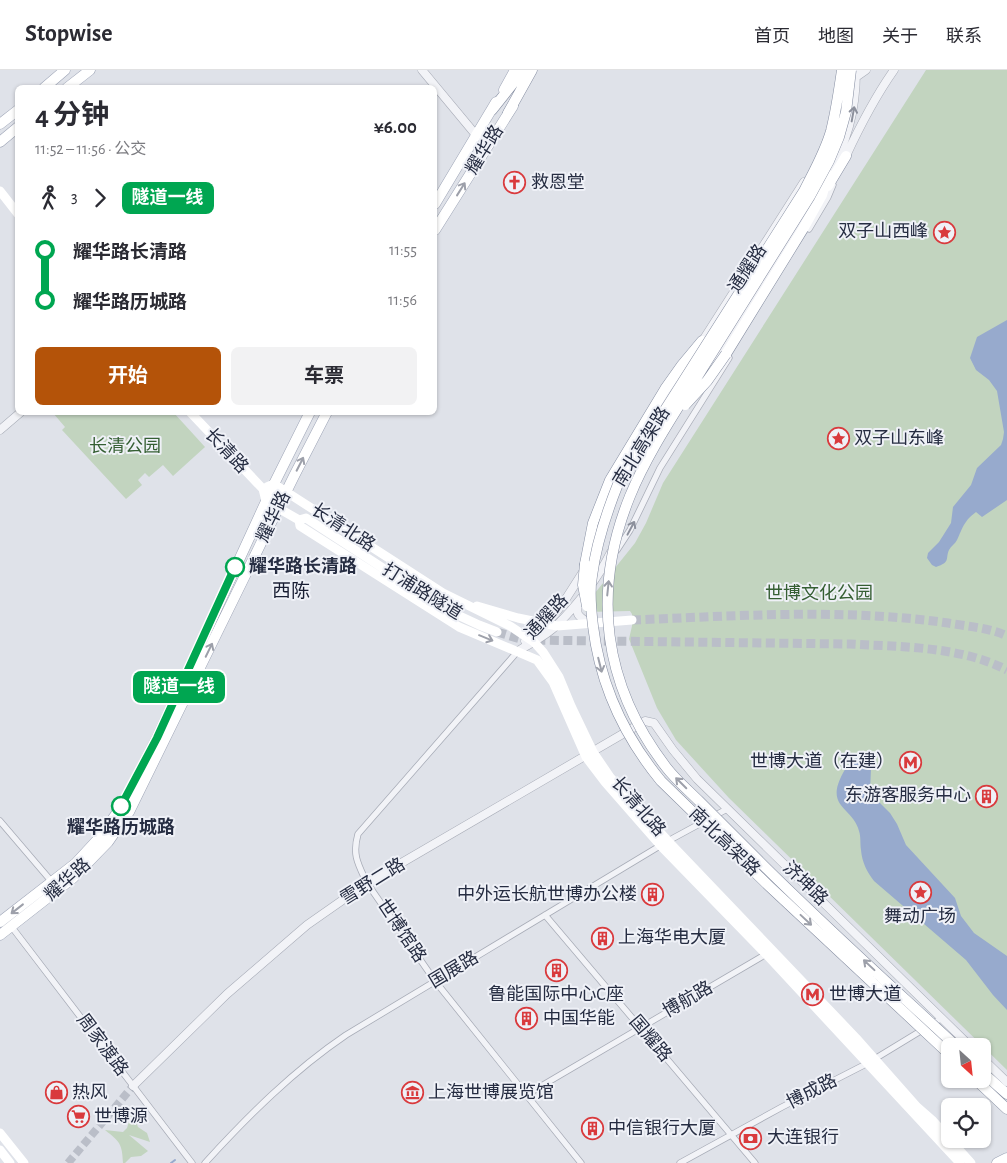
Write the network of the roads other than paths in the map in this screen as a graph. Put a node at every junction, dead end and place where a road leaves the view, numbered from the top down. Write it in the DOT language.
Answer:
graph roads {
  1 [pos="82,70"];
  2 [pos="90,70"];
  3 [pos="422,70"];
  4 [pos="516,70"];
  5 [pos="522,70"];
  6 [pos="532,70"];
  7 [pos="537,70"];
  8 [pos="866,70"];
  9 [pos="894,70"];
  10 [pos="63,72"];
  11 [pos="855,72"];
  12 [pos="839,73"];
  13 [pos="48,85"];
  14 [pos="69,85"];
  15 [pos="70,85"];
  16 [pos="434,85"];
  17 [pos="437,88"];
  18 [pos="492,110"];
  19 [pos="15,112"];
  20 [pos="508,113"];
  21 [pos="0,124"];
  22 [pos="15,130"];
  23 [pos="476,136"];
  24 [pos="491,140"];
  25 [pos="0,142"];
  26 [pos="846,156"];
  27 [pos="828,175"];
  28 [pos="0,191"];
  29 [pos="822,195"];
  30 [pos="437,201"];
  31 [pos="15,210"];
  32 [pos="437,227"];
  33 [pos="702,341"];
  34 [pos="18,415"];
  35 [pos="193,415"];
  36 [pos="308,415"];
  37 [pos="325,415"];
  38 [pos="668,424"];
  39 [pos="0,430"];
  40 [pos="274,484"];
  41 [pos="262,489"];
  42 [pos="286,492"];
  43 [pos="266,501"];
  44 [pos="278,508"];
  45 [pos="299,520"];
  46 [pos="603,568"];
  47 [pos="579,599"];
  48 [pos="462,601"];
  49 [pos="632,620"];
  50 [pos="589,623"];
  51 [pos="546,624"];
  52 [pos="557,626"];
  53 [pos="497,632"];
  54 [pos="594,634"];
  55 [pos="531,640"];
  56 [pos="518,651"];
  57 [pos="645,721"];
  58 [pos="590,754"];
  59 [pos="727,808"];
  60 [pos="0,821"];
  61 [pos="665,843"];
  62 [pos="367,883"];
  63 [pos="55,886"];
  64 [pos="545,915"];
  65 [pos="0,922"];
  66 [pos="11,926"];
  67 [pos="0,935"];
  68 [pos="769,952"];
  69 [pos="435,981"];
  70 [pos="942,1018"];
  71 [pos="640,1028"];
  72 [pos="947,1038"];
  73 [pos="962,1038"];
  74 [pos="941,1047"];
  75 [pos="871,1060"];
  76 [pos="991,1067"];
  77 [pos="991,1080"];
  78 [pos="1007,1082"];
  79 [pos="133,1086"];
  80 [pos="985,1088"];
  81 [pos="1007,1094"];
  82 [pos="526,1095"];
  83 [pos="1007,1109"];
  84 [pos="0,1133"];
  85 [pos="731,1135"];
  86 [pos="0,1150"];
  87 [pos="1007,1158"];
  88 [pos="10,1163"];
  89 [pos="24,1163"];
  90 [pos="192,1163"];
  91 [pos="205,1163"];
  92 [pos="581,1163"];
  93 [pos="680,1163"];
  94 [pos="755,1163"];
  95 [pos="960,1163"];
  96 [pos="971,1163"];
  97 [pos="997,1163"];
  1 -- 14 [label="main road"];
  2 -- 15 [label="main road"];
  3 -- 16 [label="street"];
  4 -- 18 [label="main road, 耀华路"];
  5 -- 18 [label="main road"];
  6 -- 20 [label="main road"];
  7 -- 20 [label="main road, 耀华路"];
  8 -- 11 [label="street"];
  9 -- 26 [label="street"];
  10 -- 13 [label="main road"];
  27 -- 11 [label="street, 通耀路, one-way"];
  11 -- 38 [label="main road, 南北高架路, bridge"];
  12 -- 33 [label="street, 通耀路"];
  12 -- 54 [label="main road, 南北高架路, bridge"];
  17 -- 23 [label="street"];
  18 -- 23 [label="main road, 耀华路"];
  19 -- 21 [label="main road"];
  20 -- 24 [label="main road, 耀华路"];
  22 -- 25 [label="main road"];
  23 -- 24 [label="street"];
  23 -- 30 [label="main road, 耀华路"];
  32 -- 24 [label="main road, 耀华路, one-way"];
  26 -- 29 [label="main road"];
  46 -- 26 [label="street, one-way"];
  27 -- 29 [label="main road"];
  27 -- 46 [label="street, 通耀路"];
  28 -- 31 [label="main road"];
  29 -- 38 [label="main road, bridge"];
  33 -- 51 [label="street, 通耀路"];
  33 -- 54 [label="main road, bridge"];
  34 -- 39 [label="street"];
  35 -- 41 [label="main road, 长清路"];
  36 -- 40 [label="main road, 耀华路"];
  42 -- 37 [label="main road, 耀华路, one-way"];
  72 -- 38 [label="main road, 南北高架路, one-way, bridge"];
  40 -- 41 [label="main road, 长清路"];
  40 -- 42 [label="main road"];
  40 -- 43 [label="main road, 耀华路"];
  41 -- 43 [label="main road, 长清路"];
  42 -- 44 [label="main road, 耀华路"];
  42 -- 48 [label="main road, 长清北路"];
  43 -- 44 [label="main road"];
  43 -- 63 [label="main road, 耀华路"];
  44 -- 45 [label="main road, 长清北路"];
  63 -- 44 [label="main road, 耀华路, one-way"];
  45 -- 53 [label="main road, 打浦路隧道"];
  45 -- 56 [label="main road, 长清北路, one-way"];
  46 -- 47 [label="street, 通耀路"];
  47 -- 50 [label="street"];
  47 -- 52 [label="street, 通耀路"];
  48 -- 51 [label="main road"];
  48 -- 55 [label="main road, 长清北路"];
  49 -- 50 [label="main road"];
  50 -- 52 [label="main road"];
  51 -- 52 [label="main road"];
  51 -- 55 [label="street, 通耀路"];
  52 -- 55 [label="street, 通耀路"];
  54 -- 74 [label="main road, 南北高架路, one-way, bridge"];
  55 -- 56 [label="street, 通耀路"];
  55 -- 58 [label="main road, 长清北路"];
  56 -- 58 [label="main road, 长清北路"];
  56 -- 62 [label="street, 世博馆路"];
  57 -- 58 [label="street, 雪野二路"];
  57 -- 59 [label="street, 济坤路"];
  58 -- 61 [label="main road, 长清北路"];
  58 -- 62 [label="street, 雪野二路"];
  59 -- 61 [label="street, 国展路"];
  59 -- 70 [label="street, 济坤路"];
  60 -- 63 [label="street"];
  61 -- 64 [label="street, 国展路"];
  61 -- 68 [label="main road, 长清北路"];
  62 -- 69 [label="street, 世博馆路"];
  62 -- 79 [label="street, 雪野二路"];
  63 -- 65 [label="main road, 耀华路, one-way"];
  63 -- 66 [label="main road, 耀华路"];
  64 -- 69 [label="street, 国展路"];
  64 -- 71 [label="street, 国耀路"];
  66 -- 67 [label="main road, 耀华路"];
  66 -- 79 [label="street, 周家渡路"];
  68 -- 71 [label="street, 博航路"];
  68 -- 75 [label="main road, 长清北路"];
  69 -- 82 [label="street, 世博馆路"];
  69 -- 91 [label="street, 国展路"];
  70 -- 73 [label="street, 济坤路"];
  70 -- 75 [label="street, 博成路"];
  71 -- 82 [label="street, 博航路"];
  71 -- 85 [label="street, 国耀路"];
  75 -- 85 [label="street, 博成路"];
  75 -- 95 [label="main road, 长清北路"];
  75 -- 96 [label="main road, 长清北路"];
  76 -- 78 [label="street"];
  77 -- 81 [label="main road"];
  79 -- 90 [label="street, 周家渡路"];
  80 -- 83 [label="main road"];
  82 -- 92 [label="street, 世博馆路"];
  84 -- 89 [label="main road"];
  85 -- 93 [label="street, 博成路"];
  85 -- 94 [label="street, 国耀路"];
  86 -- 88 [label="main road"];
  87 -- 97 [label="main road"];
}
